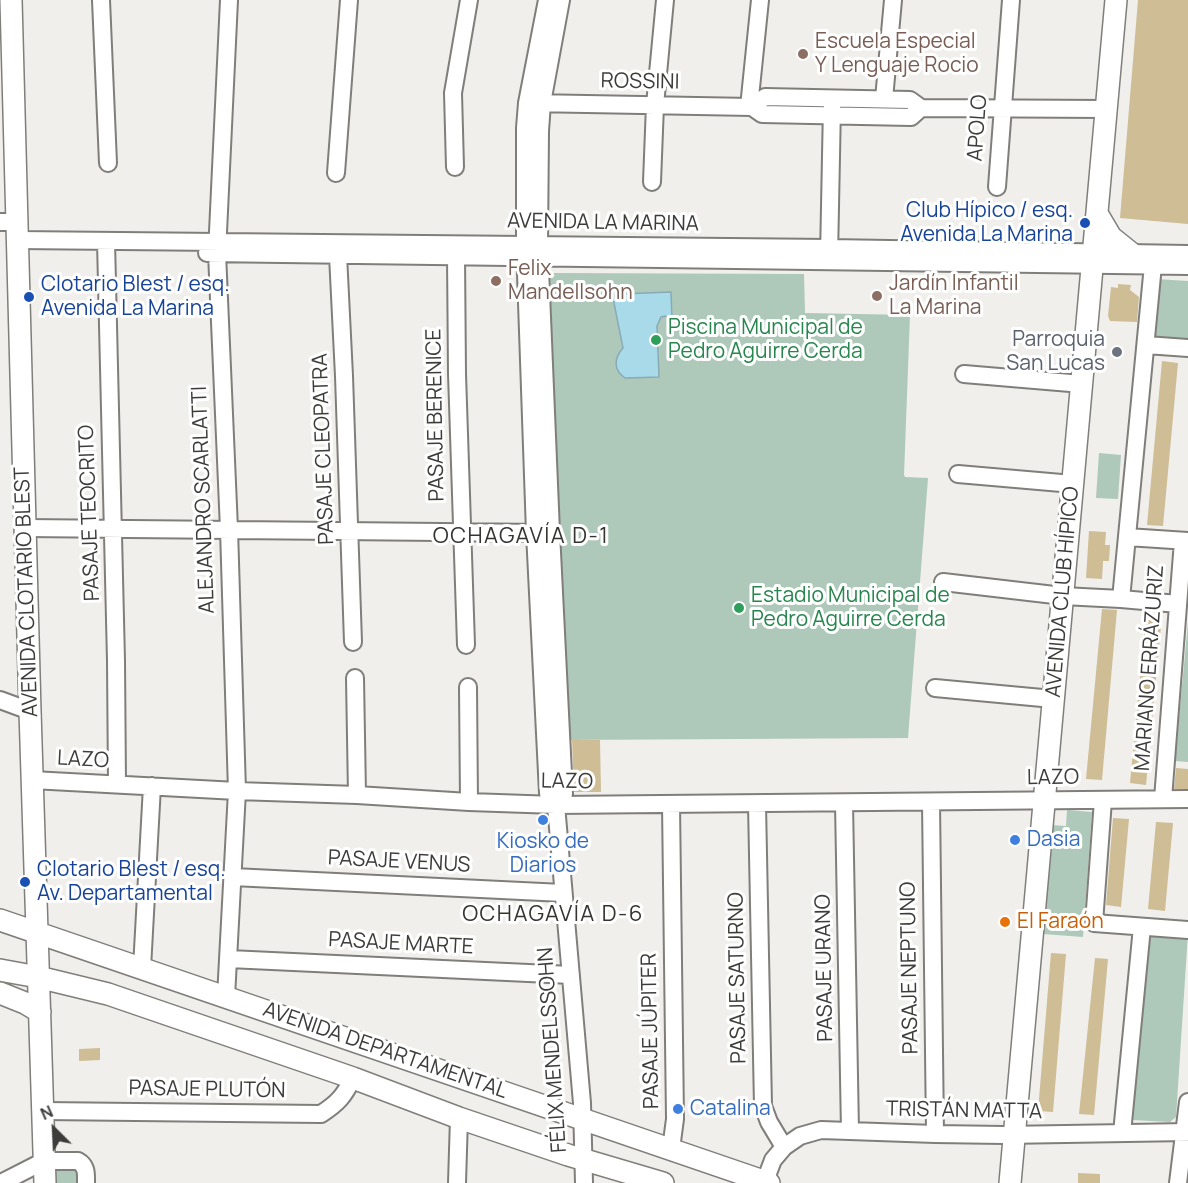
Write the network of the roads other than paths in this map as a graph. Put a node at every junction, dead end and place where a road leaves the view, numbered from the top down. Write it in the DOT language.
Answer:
graph roads {
  1 [pos="11,0"];
  2 [pos="101,0"];
  3 [pos="229,0"];
  4 [pos="349,0"];
  5 [pos="468,0"];
  6 [pos="548,0"];
  7 [pos="561,0"];
  8 [pos="665,0"];
  9 [pos="760,0"];
  10 [pos="893,0"];
  11 [pos="1011,0"];
  12 [pos="1116,0"];
  13 [pos="832,99"];
  14 [pos="885,99"];
  15 [pos="535,103"];
  16 [pos="654,105"];
  17 [pos="750,107"];
  18 [pos="921,108"];
  19 [pos="1002,108"];
  20 [pos="1107,109"];
  21 [pos="831,116"];
  22 [pos="108,164"];
  23 [pos="455,167"];
  24 [pos="336,173"];
  25 [pos="652,182"];
  26 [pos="997,187"];
  27 [pos="1098,215"];
  28 [pos="13,234"];
  29 [pos="106,246"];
  30 [pos="218,248"];
  31 [pos="403,250"];
  32 [pos="533,251"];
  33 [pos="1131,253"];
  34 [pos="829,254"];
  35 [pos="1188,254"];
  36 [pos="338,255"];
  37 [pos="456,256"];
  38 [pos="1093,259"];
  39 [pos="1154,265"];
  40 [pos="1188,266"];
  41 [pos="1146,345"];
  42 [pos="1188,348"];
  43 [pos="964,374"];
  44 [pos="1082,384"];
  45 [pos="958,474"];
  46 [pos="1073,484"];
  47 [pos="25,528"];
  48 [pos="113,529"];
  49 [pos="229,529"];
  50 [pos="350,531"];
  51 [pos="462,532"];
  52 [pos="543,533"];
  53 [pos="1127,537"];
  54 [pos="1186,541"];
  55 [pos="944,582"];
  56 [pos="1063,596"];
  57 [pos="1122,599"];
  58 [pos="1178,604"];
  59 [pos="353,642"];
  60 [pos="466,645"];
  61 [pos="355,678"];
  62 [pos="468,687"];
  63 [pos="935,688"];
  64 [pos="1053,699"];
  65 [pos="0,700"];
  66 [pos="30,711"];
  67 [pos="32,780"];
  68 [pos="117,784"];
  69 [pos="152,786"];
  70 [pos="237,791"];
  71 [pos="357,795"];
  72 [pos="1163,799"];
  73 [pos="1188,799"];
  74 [pos="1044,800"];
  75 [pos="1102,800"];
  76 [pos="469,802"];
  77 [pos="931,802"];
  78 [pos="844,803"];
  79 [pos="671,804"];
  80 [pos="758,804"];
  81 [pos="556,806"];
  82 [pos="233,877"];
  83 [pos="563,893"];
  84 [pos="0,920"];
  85 [pos="1142,927"];
  86 [pos="1188,930"];
  87 [pos="37,933"];
  88 [pos="229,959"];
  89 [pos="142,968"];
  90 [pos="0,970"];
  91 [pos="571,975"];
  92 [pos="38,977"];
  93 [pos="0,993"];
  94 [pos="226,998"];
  95 [pos="40,1012"];
  96 [pos="353,1078"];
  97 [pos="1188,1102"];
  98 [pos="43,1111"];
  99 [pos="459,1118"];
  100 [pos="583,1119"];
  101 [pos="850,1131"];
  102 [pos="1186,1132"];
  103 [pos="1122,1133"];
  104 [pos="935,1134"];
  105 [pos="1015,1134"];
  106 [pos="784,1147"];
  107 [pos="671,1149"];
  108 [pos="584,1160"];
  109 [pos="44,1161"];
  110 [pos="767,1182"];
  111 [pos="1,1183"];
  112 [pos="45,1183"];
  113 [pos="86,1183"];
  114 [pos="457,1183"];
  115 [pos="584,1183"];
  116 [pos="663,1183"];
  117 [pos="1010,1183"];
  118 [pos="1178,1183"];
  1 -- 28 [label="main road, AVENIDA CLOTARIO BLEST"];
  2 -- 22 [label="street"];
  3 -- 30 [label="street, ALEJANDRO SCARLATTI"];
  4 -- 24 [label="street"];
  5 -- 23 [label="street"];
  6 -- 15 [label="street, FÉLIX MENDELSSOHN"];
  7 -- 15 [label="street, FÉLIX MENDELSSOHN"];
  8 -- 16 [label="street"];
  9 -- 17 [label="street"];
  10 -- 14 [label="street"];
  11 -- 19 [label="street, APOLO"];
  12 -- 20 [label="main road, AVENIDA CLUB HÍPICO"];
  13 -- 14 [label="street, ROSSINI"];
  13 -- 17 [label="street, ROSSINI"];
  13 -- 21 [label="street"];
  14 -- 18 [label="street, ROSSINI"];
  15 -- 16 [label="street, ROSSINI"];
  15 -- 32 [label="street, FÉLIX MENDELSSOHN"];
  16 -- 17 [label="street, ROSSINI"];
  16 -- 25 [label="street"];
  17 -- 21 [label="street, ROSSINI"];
  18 -- 19 [label="street, ROSSINI"];
  18 -- 21 [label="street, ROSSINI"];
  19 -- 20 [label="street, ROSSINI"];
  19 -- 26 [label="street, APOLO"];
  20 -- 27 [label="main road, AVENIDA CLUB HÍPICO"];
  21 -- 34 [label="street"];
  27 -- 33 [label="main road"];
  27 -- 38 [label="main road, AVENIDA CLUB HÍPICO"];
  28 -- 29 [label="street, AVENIDA LA MARINA"];
  28 -- 47 [label="main road, AVENIDA CLOTARIO BLEST"];
  29 -- 30 [label="street, AVENIDA LA MARINA"];
  29 -- 48 [label="street, PASAJE TEOCRITO"];
  30 -- 31 [label="street, AVENIDA LA MARINA"];
  30 -- 36 [label="street, AVENIDA LA MARINA"];
  30 -- 49 [label="street, ALEJANDRO SCARLATTI"];
  31 -- 32 [label="street, AVENIDA LA MARINA"];
  31 -- 36 [label="street, AVENIDA LA MARINA"];
  31 -- 37 [label="street, AVENIDA LA MARINA"];
  32 -- 34 [label="street, AVENIDA LA MARINA"];
  32 -- 37 [label="street, AVENIDA LA MARINA"];
  32 -- 52 [label="street, FÉLIX MENDELSSOHN"];
  33 -- 35 [label="street, AVENIDA LA MARINA"];
  33 -- 38 [label="street, AVENIDA LA MARINA"];
  34 -- 38 [label="street, AVENIDA LA MARINA"];
  36 -- 50 [label="street, PASAJE CLEOPATRA"];
  37 -- 51 [label="street, PASAJE BERENICE"];
  38 -- 39 [label="street, AVENIDA LA MARINA"];
  38 -- 44 [label="main road, AVENIDA CLUB HÍPICO"];
  39 -- 40 [label="street, AVENIDA LA MARINA"];
  39 -- 41 [label="street"];
  41 -- 42 [label="street"];
  41 -- 53 [label="street"];
  43 -- 44 [label="street"];
  44 -- 46 [label="main road, AVENIDA CLUB HÍPICO"];
  45 -- 46 [label="street"];
  46 -- 56 [label="main road, AVENIDA CLUB HÍPICO"];
  47 -- 48 [label="street"];
  47 -- 66 [label="main road, AVENIDA CLOTARIO BLEST"];
  48 -- 49 [label="street"];
  48 -- 68 [label="street, PASAJE TEOCRITO"];
  49 -- 50 [label="street"];
  49 -- 70 [label="street, ALEJANDRO SCARLATTI"];
  50 -- 51 [label="street"];
  50 -- 59 [label="street, PASAJE CLEOPATRA"];
  51 -- 52 [label="street"];
  51 -- 60 [label="street, PASAJE BERENICE"];
  52 -- 81 [label="street, FÉLIX MENDELSSOHN"];
  53 -- 54 [label="street"];
  53 -- 57 [label="street"];
  54 -- 58 [label="street, MARIANO ERRÁZURIZ"];
  55 -- 56 [label="street"];
  56 -- 57 [label="street"];
  56 -- 64 [label="main road, AVENIDA CLUB HÍPICO"];
  57 -- 58 [label="street"];
  58 -- 72 [label="street, MARIANO ERRÁZURIZ"];
  61 -- 71 [label="street"];
  62 -- 76 [label="street"];
  63 -- 64 [label="street"];
  64 -- 74 [label="main road, AVENIDA CLUB HÍPICO"];
  65 -- 66 [label="street"];
  66 -- 67 [label="main road, AVENIDA CLOTARIO BLEST"];
  67 -- 68 [label="street, LAZO"];
  67 -- 87 [label="main road, AVENIDA CLOTARIO BLEST"];
  68 -- 69 [label="street, LAZO"];
  69 -- 70 [label="street, LAZO"];
  69 -- 89 [label="street"];
  70 -- 71 [label="street, LAZO"];
  70 -- 82 [label="street, ALEJANDRO SCARLATTI"];
  71 -- 76 [label="street, LAZO"];
  72 -- 73 [label="street, LAZO"];
  72 -- 75 [label="street, LAZO"];
  74 -- 75 [label="street, LAZO"];
  74 -- 77 [label="street, LAZO"];
  74 -- 105 [label="main road, AVENIDA CLUB HÍPICO"];
  75 -- 85 [label="street, LAZO"];
  76 -- 81 [label="street, LAZO"];
  77 -- 78 [label="street, LAZO"];
  77 -- 104 [label="street, PASAJE NEPTUNO"];
  78 -- 80 [label="street, LAZO"];
  78 -- 101 [label="street, PASAJE URANO"];
  79 -- 80 [label="street, LAZO"];
  79 -- 81 [label="street, LAZO"];
  79 -- 107 [label="street, PASAJE JÚPITER"];
  80 -- 106 [label="street, PASAJE SATURNO"];
  81 -- 83 [label="street, FÉLIX MENDELSSOHN"];
  82 -- 83 [label="street, PASAJE VENUS"];
  82 -- 88 [label="street, ALEJANDRO SCARLATTI"];
  83 -- 91 [label="street, FÉLIX MENDELSSOHN"];
  84 -- 87 [label="main road, AVENIDA DEPARTAMENTAL"];
  85 -- 86 [label="street"];
  85 -- 103 [label="street"];
  87 -- 89 [label="main road, AVENIDA DEPARTAMENTAL"];
  87 -- 92 [label="main road, AVENIDA CLOTARIO BLEST"];
  88 -- 91 [label="street, PASAJE MARTE"];
  88 -- 94 [label="street, ALEJANDRO SCARLATTI"];
  89 -- 94 [label="main road, AVENIDA DEPARTAMENTAL"];
  90 -- 92 [label="main road, AVENIDA DEPARTAMENTAL"];
  91 -- 100 [label="street, FÉLIX MENDELSSOHN"];
  92 -- 95 [label="main road, AVENIDA CLOTARIO BLEST"];
  92 -- 96 [label="main road, AVENIDA DEPARTAMENTAL"];
  93 -- 95 [label="main road"];
  94 -- 100 [label="main road, AVENIDA DEPARTAMENTAL"];
  95 -- 98 [label="main road, AVENIDA CLOTARIO BLEST"];
  96 -- 98 [label="street, PASAJE PLUTÓN"];
  96 -- 99 [label="main road, AVENIDA DEPARTAMENTAL"];
  97 -- 102 [label="street"];
  98 -- 109 [label="main road, AVENIDA CLOTARIO BLEST"];
  99 -- 108 [label="main road, AVENIDA DEPARTAMENTAL"];
  99 -- 114 [label="street"];
  100 -- 107 [label="main road, AVENIDA DEPARTAMENTAL"];
  100 -- 108 [label="street, FÉLIX MENDELSSOHN"];
  101 -- 104 [label="street, TRISTÁN MATTA"];
  101 -- 106 [label="street, TRISTÁN MATTA"];
  102 -- 103 [label="street, TRISTÁN MATTA"];
  102 -- 118 [label="street"];
  103 -- 105 [label="street, TRISTÁN MATTA"];
  104 -- 105 [label="street, TRISTÁN MATTA"];
  105 -- 117 [label="main road, AVENIDA CLUB HÍPICO"];
  106 -- 110 [label="street"];
  107 -- 110 [label="main road, AVENIDA DEPARTAMENTAL"];
  108 -- 115 [label="street, FÉLIX MENDELSSOHN"];
  108 -- 116 [label="main road, AVENIDA DEPARTAMENTAL"];
  109 -- 111 [label="street"];
  109 -- 112 [label="main road, AVENIDA CLOTARIO BLEST"];
  109 -- 113 [label="street"];
}
